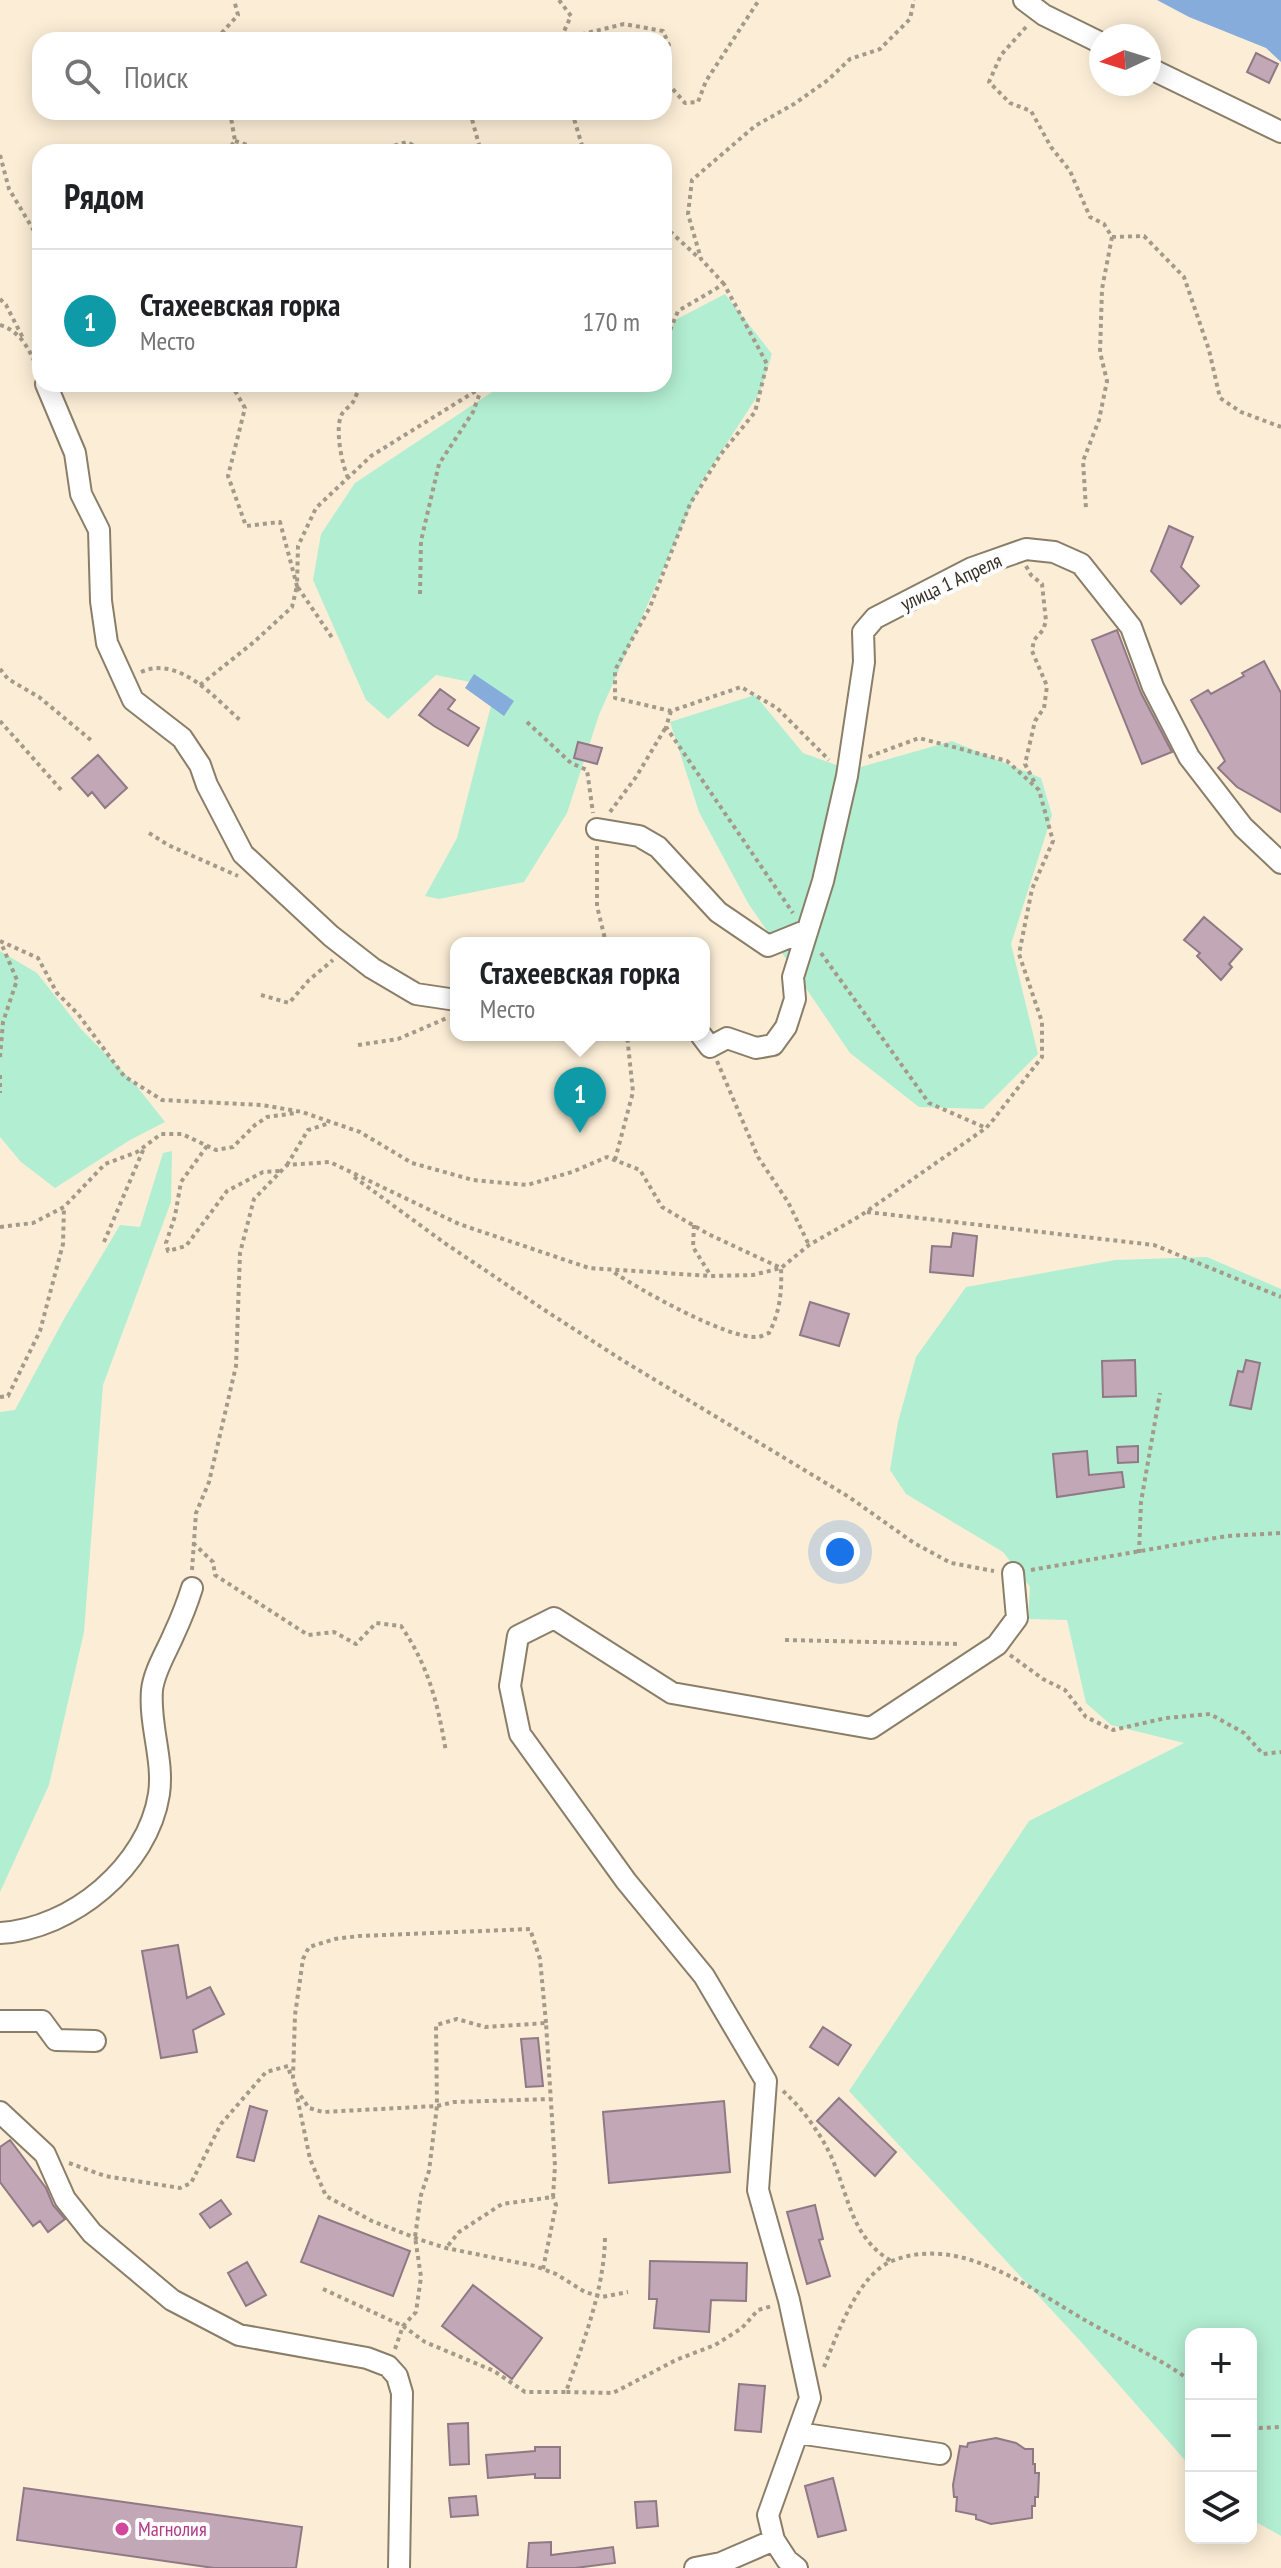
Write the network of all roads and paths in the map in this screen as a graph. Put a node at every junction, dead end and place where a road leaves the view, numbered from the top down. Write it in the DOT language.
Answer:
graph roads {
  1 [pos="234,0"];
  2 [pos="559,0"];
  3 [pos="759,0"];
  4 [pos="914,0"];
  5 [pos="1024,0"];
  6 [pos="1044,15"];
  7 [pos="223,32"];
  8 [pos="563,32"];
  9 [pos="592,32"];
  10 [pos="663,32"];
  11 [pos="1089,37"];
  12 [pos="1161,74"];
  13 [pos="672,88"];
  14 [pos="231,120"];
  15 [pos="472,120"];
  16 [pos="574,120"];
  17 [pos="1281,132"];
  18 [pos="235,141"];
  19 [pos="233,144"];
  20 [pos="244,144"];
  21 [pos="479,144"];
  22 [pos="582,144"];
  23 [pos="0,155"];
  24 [pos="32,228"];
  25 [pos="672,233"];
  26 [pos="1112,237"];
  27 [pos="701,259"];
  28 [pos="724,284"];
  29 [pos="0,299"];
  30 [pos="0,325"];
  31 [pos="672,326"];
  32 [pos="29,349"];
  33 [pos="32,356"];
  34 [pos="49,392"];
  35 [pos="236,392"];
  36 [pos="357,392"];
  37 [pos="474,392"];
  38 [pos="482,392"];
  39 [pos="1281,427"];
  40 [pos="348,478"];
  41 [pos="1086,509"];
  42 [pos="1026,549"];
  43 [pos="297,586"];
  44 [pos="420,594"];
  45 [pos="333,639"];
  46 [pos="0,669"];
  47 [pos="124,679"];
  48 [pos="200,685"];
  49 [pos="0,721"];
  50 [pos="241,721"];
  51 [pos="527,722"];
  52 [pos="666,727"];
  53 [pos="92,741"];
  54 [pos="847,776"];
  55 [pos="1039,790"];
  56 [pos="63,792"];
  57 [pos="590,800"];
  58 [pos="597,829"];
  59 [pos="149,833"];
  60 [pos="1281,863"];
  61 [pos="241,877"];
  62 [pos="805,931"];
  63 [pos="605,937"];
  64 [pos="347,949"];
  65 [pos="261,995"];
  66 [pos="450,999"];
  67 [pos="450,1016"];
  68 [pos="710,1040"];
  69 [pos="628,1041"];
  70 [pos="706,1041"];
  71 [pos="358,1045"];
  72 [pos="0,1057"];
  73 [pos="0,1075"];
  74 [pos="0,1093"];
  75 [pos="302,1112"];
  76 [pos="332,1123"];
  77 [pos="145,1146"];
  78 [pos="207,1146"];
  79 [pos="615,1160"];
  80 [pos="287,1165"];
  81 [pos="342,1167"];
  82 [pos="282,1171"];
  83 [pos="64,1207"];
  84 [pos="865,1212"];
  85 [pos="694,1225"];
  86 [pos="0,1227"];
  87 [pos="104,1242"];
  88 [pos="809,1245"];
  89 [pos="781,1268"];
  90 [pos="609,1269"];
  91 [pos="711,1276"];
  92 [pos="1281,1297"];
  93 [pos="1160,1393"];
  94 [pos="0,1397"];
  95 [pos="1281,1533"];
  96 [pos="193,1543"];
  97 [pos="1139,1553"];
  98 [pos="1013,1573"];
  99 [pos="192,1588"];
  100 [pos="785,1640"];
  101 [pos="997,1645"];
  102 [pos="446,1752"];
  103 [pos="1281,1752"];
  104 [pos="0,1933"];
  105 [pos="0,2021"];
  106 [pos="546,2023"];
  107 [pos="95,2041"];
  108 [pos="766,2081"];
  109 [pos="294,2086"];
  110 [pos="550,2099"];
  111 [pos="437,2106"];
  112 [pos="0,2112"];
  113 [pos="45,2154"];
  114 [pos="553,2197"];
  115 [pos="415,2237"];
  116 [pos="605,2238"];
  117 [pos="446,2248"];
  118 [pos="891,2261"];
  119 [pos="543,2269"];
  120 [pos="323,2289"];
  121 [pos="628,2292"];
  122 [pos="596,2295"];
  123 [pos="789,2300"];
  124 [pos="403,2326"];
  125 [pos="388,2366"];
  126 [pos="1185,2377"];
  127 [pos="566,2392"];
  128 [pos="810,2398"];
  129 [pos="1257,2426"];
  130 [pos="1281,2427"];
  131 [pos="798,2433"];
  132 [pos="940,2454"];
  133 [pos="774,2540"];
  134 [pos="399,2568"];
  135 [pos="695,2568"];
  136 [pos="797,2568"];
  1 -- 7 [label="path"];
  2 -- 8 [label="path"];
  3 -- 13 [label="path"];
  4 -- 27 [label="path"];
  5 -- 6 [label="street"];
  6 -- 11 [label="street"];
  6 -- 26 [label="path"];
  9 -- 10 [label="path"];
  12 -- 17 [label="street"];
  14 -- 18 [label="path"];
  15 -- 21 [label="path"];
  16 -- 22 [label="path"];
  18 -- 19 [label="path"];
  18 -- 20 [label="path"];
  23 -- 24 [label="path"];
  25 -- 27 [label="path"];
  26 -- 39 [label="path"];
  26 -- 41 [label="path"];
  27 -- 28 [label="path"];
  28 -- 31 [label="path"];
  28 -- 54 [label="path"];
  29 -- 32 [label="path"];
  30 -- 32 [label="path"];
  32 -- 33 [label="path"];
  34 -- 47 [label="street"];
  35 -- 43 [label="path"];
  36 -- 40 [label="path"];
  37 -- 40 [label="path"];
  38 -- 44 [label="path"];
  40 -- 43 [label="path"];
  42 -- 54 [label="street, улица 1 Апреля"];
  42 -- 55 [label="path"];
  42 -- 60 [label="street, улица 1 Апреля"];
  43 -- 45 [label="path"];
  43 -- 48 [label="path"];
  46 -- 53 [label="path"];
  47 -- 48 [label="path"];
  47 -- 64 [label="street"];
  48 -- 50 [label="path"];
  49 -- 56 [label="path"];
  51 -- 57 [label="path"];
  52 -- 58 [label="path"];
  54 -- 55 [label="path"];
  54 -- 62 [label="street, улица 1 Апреля"];
  55 -- 84 [label="path"];
  58 -- 62 [label="street"];
  58 -- 63 [label="path"];
  59 -- 61 [label="path"];
  62 -- 68 [label="street, улица 1 Апреля"];
  64 -- 65 [label="path"];
  64 -- 66 [label="street"];
  67 -- 71 [label="path"];
  69 -- 79 [label="path"];
  70 -- 88 [label="path"];
  72 -- 75 [label="path"];
  73 -- 74 [label="path"];
  75 -- 76 [label="path"];
  75 -- 78 [label="path"];
  76 -- 79 [label="path"];
  76 -- 80 [label="path"];
  77 -- 78 [label="path"];
  77 -- 83 [label="path"];
  77 -- 87 [label="path"];
  78 -- 82 [label="path"];
  79 -- 85 [label="path"];
  80 -- 81 [label="path"];
  80 -- 82 [label="path"];
  81 -- 90 [label="path"];
  81 -- 98 [label="path"];
  82 -- 96 [label="path"];
  83 -- 86 [label="path"];
  83 -- 94 [label="path"];
  84 -- 88 [label="path"];
  84 -- 92 [label="path"];
  85 -- 89 [label="path"];
  85 -- 91 [label="path"];
  88 -- 89 [label="path"];
  89 -- 90 [label="path"];
  89 -- 91 [label="path"];
  90 -- 91 [label="path"];
  93 -- 97 [label="path"];
  95 -- 97 [label="path"];
  96 -- 99 [label="path"];
  96 -- 102 [label="path"];
  97 -- 98 [label="path"];
  98 -- 101 [label="street"];
  99 -- 104 [label="street"];
  100 -- 101 [label="path"];
  101 -- 103 [label="path"];
  101 -- 108 [label="street"];
  105 -- 107 [label="street"];
  106 -- 109 [label="path"];
  106 -- 110 [label="path"];
  106 -- 111 [label="path"];
  108 -- 118 [label="path"];
  108 -- 123 [label="street"];
  109 -- 111 [label="path"];
  109 -- 113 [label="path"];
  109 -- 115 [label="path"];
  110 -- 111 [label="path"];
  110 -- 114 [label="path"];
  111 -- 115 [label="path"];
  112 -- 113 [label="street"];
  113 -- 125 [label="street"];
  114 -- 117 [label="path"];
  114 -- 119 [label="path"];
  115 -- 117 [label="path"];
  115 -- 124 [label="path"];
  116 -- 122 [label="path"];
  117 -- 119 [label="path"];
  118 -- 126 [label="path"];
  118 -- 128 [label="path"];
  119 -- 122 [label="path"];
  120 -- 124 [label="path"];
  121 -- 122 [label="path"];
  122 -- 127 [label="path"];
  123 -- 127 [label="path"];
  123 -- 128 [label="street"];
  124 -- 125 [label="path"];
  124 -- 127 [label="path"];
  125 -- 134 [label="street"];
  128 -- 131 [label="street"];
  129 -- 130 [label="path"];
  131 -- 132 [label="street"];
  131 -- 133 [label="street"];
  133 -- 135 [label="street"];
  133 -- 136 [label="street"];
}
